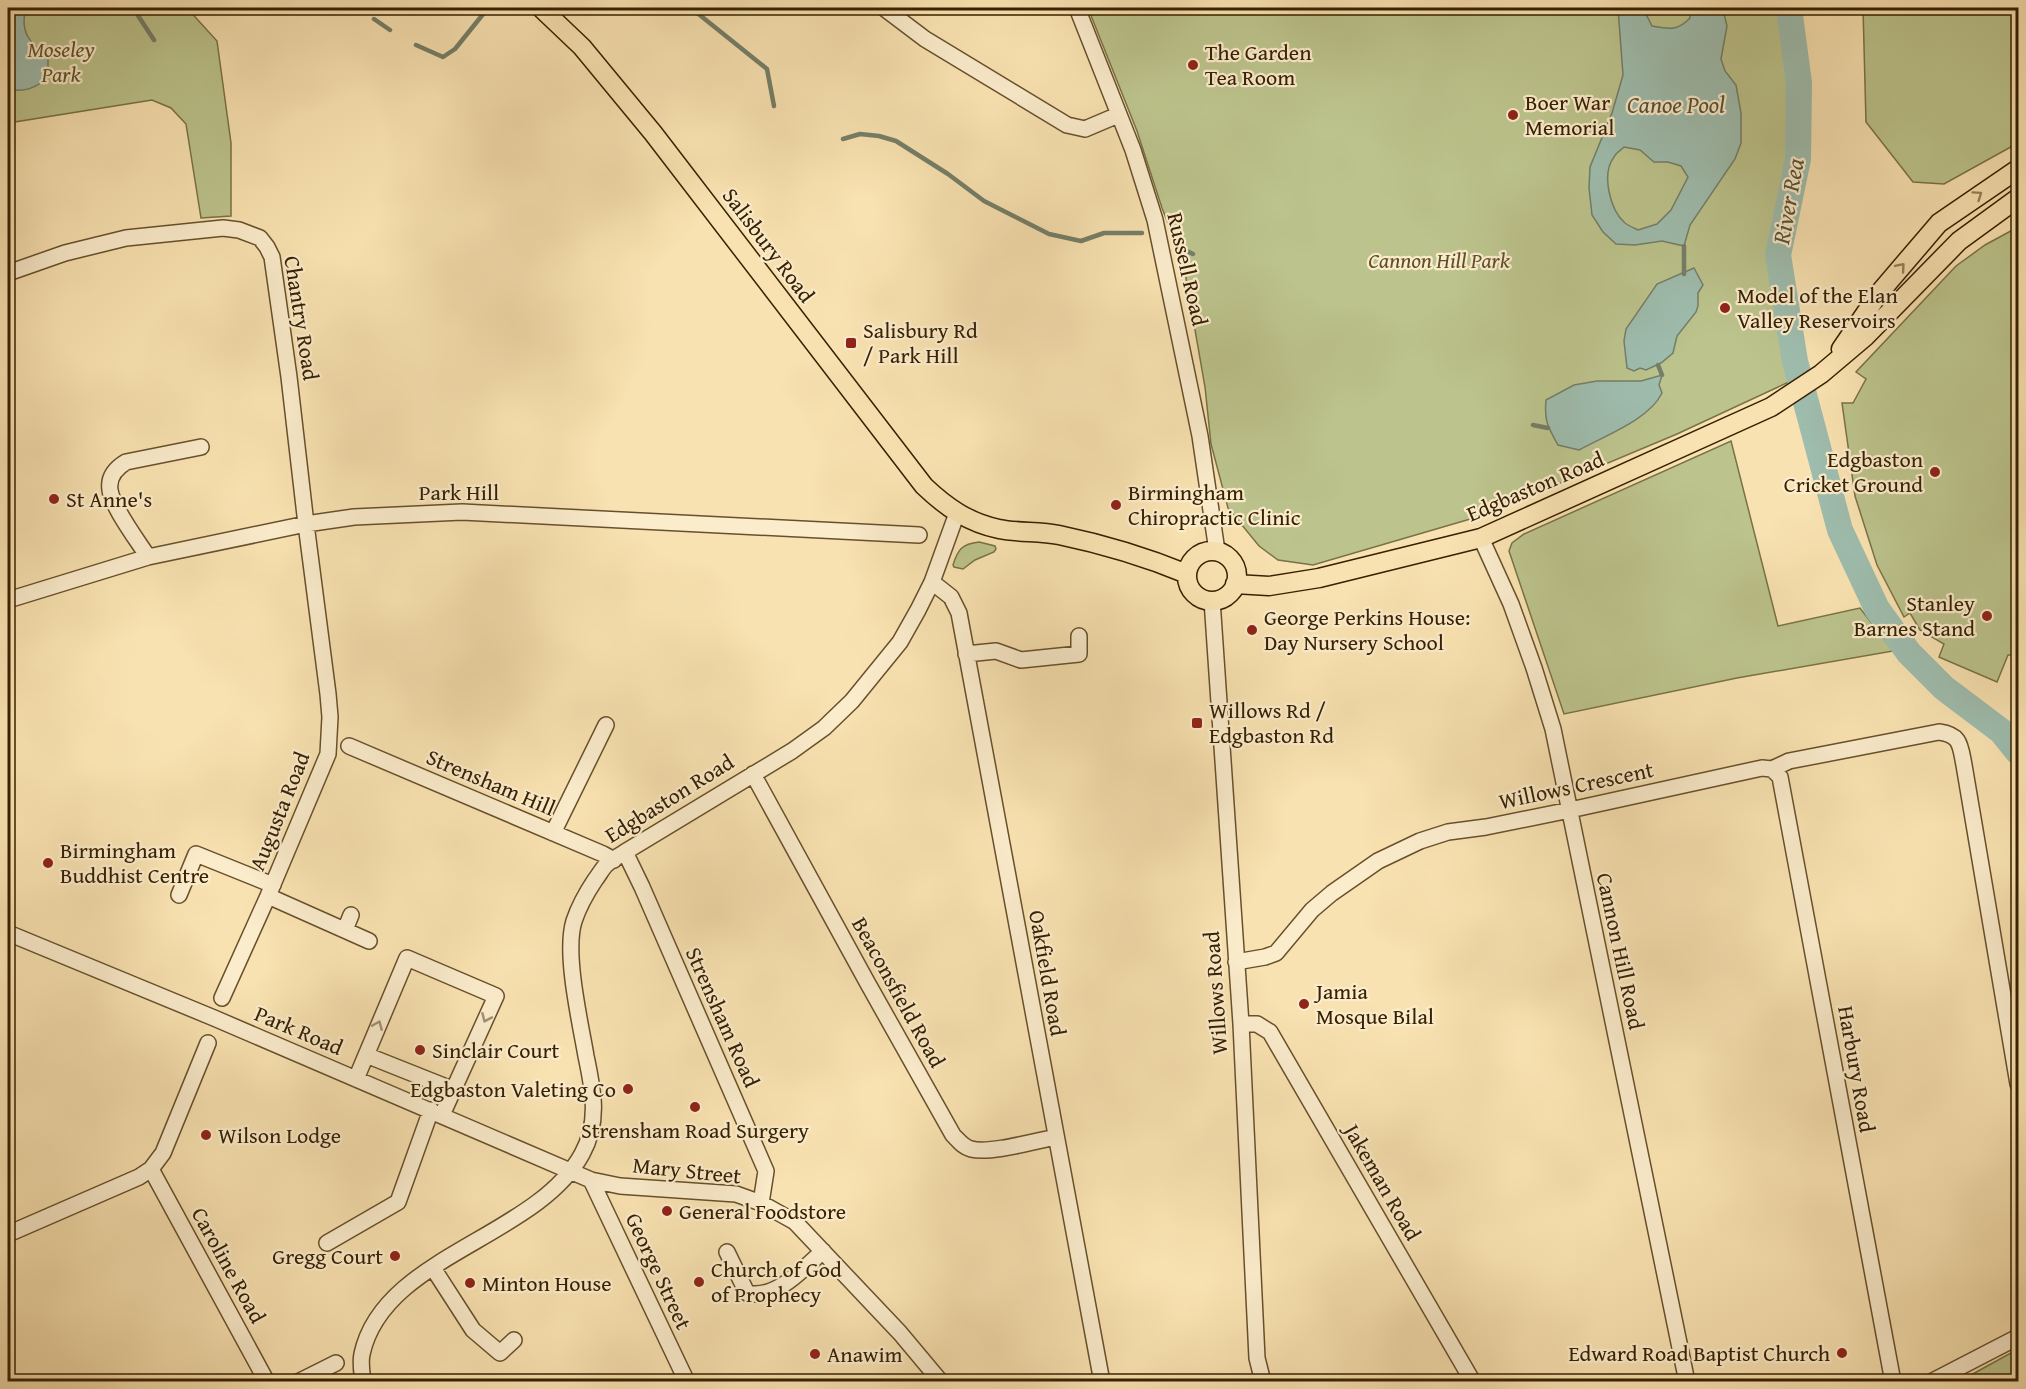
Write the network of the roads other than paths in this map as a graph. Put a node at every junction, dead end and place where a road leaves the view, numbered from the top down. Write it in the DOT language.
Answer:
graph roads {
  1 [pos="541,8"];
  2 [pos="884,8"];
  3 [pos="1077,8"];
  4 [pos="1118,115"];
  5 [pos="2019,169"];
  6 [pos="2019,198"];
  7 [pos="1939,223"];
  8 [pos="1959,241"];
  9 [pos="8,273"];
  10 [pos="1825,370"];
  11 [pos="201,447"];
  12 [pos="957,513"];
  13 [pos="306,524"];
  14 [pos="920,535"];
  15 [pos="1481,538"];
  16 [pos="1217,551"];
  17 [pos="148,557"];
  18 [pos="1187,574"];
  19 [pos="932,582"];
  20 [pos="1235,584"];
  21 [pos="8,600"];
  22 [pos="1212,600"];
  23 [pos="1079,636"];
  24 [pos="966,654"];
  25 [pos="606,725"];
  26 [pos="350,746"];
  27 [pos="1772,769"];
  28 [pos="753,774"];
  29 [pos="1570,810"];
  30 [pos="553,833"];
  31 [pos="619,856"];
  32 [pos="270,890"];
  33 [pos="179,895"];
  34 [pos="351,915"];
  35 [pos="345,930"];
  36 [pos="8,933"];
  37 [pos="369,941"];
  38 [pos="1236,962"];
  39 [pos="222,998"];
  40 [pos="1241,1024"];
  41 [pos="208,1043"];
  42 [pos="366,1055"];
  43 [pos="356,1079"];
  44 [pos="2019,1084"];
  45 [pos="454,1090"];
  46 [pos="436,1113"];
  47 [pos="1056,1137"];
  48 [pos="151,1169"];
  49 [pos="571,1173"];
  50 [pos="591,1180"];
  51 [pos="761,1203"];
  52 [pos="8,1234"];
  53 [pos="327,1243"];
  54 [pos="823,1251"];
  55 [pos="727,1252"];
  56 [pos="433,1268"];
  57 [pos="2019,1337"];
  58 [pos="514,1340"];
  59 [pos="336,1363"];
  60 [pos="267,1382"];
  61 [pos="298,1382"];
  62 [pos="363,1382"];
  63 [pos="687,1382"];
  64 [pos="941,1382"];
  65 [pos="1102,1382"];
  66 [pos="1263,1382"];
  67 [pos="1473,1382"];
  68 [pos="1687,1382"];
  69 [pos="1893,1382"];
  70 [pos="1932,1382"];
  1 -- 12 [label="main road, Salisbury Road"];
  2 -- 4 [label="street"];
  3 -- 4 [label="street, Russell Road"];
  4 -- 16 [label="street, Russell Road"];
  7 -- 5 [label="main road, Edgbaston Road, one-way"];
  6 -- 8 [label="main road, Edgbaston Road"];
  7 -- 8 [label="main road"];
  10 -- 7 [label="main road, Edgbaston Road, one-way"];
  8 -- 10 [label="main road, Edgbaston Road"];
  9 -- 13 [label="street, Chantry Road"];
  10 -- 15 [label="main road, Edgbaston Road"];
  11 -- 17 [label="street"];
  12 -- 18 [label="main road"];
  12 -- 19 [label="street, Edgbaston Road"];
  13 -- 14 [label="street, Park Hill"];
  13 -- 17 [label="street, Park Hill"];
  13 -- 32 [label="street, Augusta Road"];
  15 -- 20 [label="main road, Edgbaston Road"];
  15 -- 29 [label="street, Cannon Hill Road"];
  16 -- 18 [label="main road"];
  16 -- 20 [label="main road"];
  17 -- 21 [label="street, Park Hill"];
  18 -- 22 [label="main road"];
  19 -- 24 [label="street, Oakfield Road"];
  19 -- 28 [label="street, Edgbaston Road"];
  20 -- 22 [label="main road"];
  22 -- 38 [label="street, Willows Road"];
  23 -- 24 [label="street"];
  24 -- 47 [label="street, Oakfield Road"];
  25 -- 30 [label="street"];
  26 -- 30 [label="street, Strensham Hill"];
  27 -- 29 [label="street, Willows Crescent"];
  27 -- 44 [label="street, Willows Crescent"];
  27 -- 69 [label="street, Harbury Road"];
  28 -- 31 [label="street, Edgbaston Road"];
  28 -- 47 [label="street, Beaconsfield Road"];
  29 -- 38 [label="street, Willows Crescent"];
  29 -- 68 [label="street, Cannon Hill Road"];
  30 -- 31 [label="street, Strensham Hill"];
  31 -- 49 [label="street, Edgbaston Road"];
  31 -- 51 [label="street, Strensham Road"];
  32 -- 33 [label="street"];
  32 -- 35 [label="street"];
  32 -- 39 [label="street, Augusta Road"];
  34 -- 35 [label="street"];
  35 -- 37 [label="street"];
  36 -- 43 [label="street, Park Road"];
  38 -- 40 [label="street, Willows Road"];
  40 -- 66 [label="street, Willows Road"];
  40 -- 67 [label="street, Jakeman Road"];
  41 -- 48 [label="street"];
  42 -- 43 [label="street"];
  42 -- 45 [label="street"];
  42 -- 45 [label="street, one-way"];
  43 -- 46 [label="street, Park Road"];
  45 -- 46 [label="street"];
  46 -- 49 [label="street, Park Road"];
  46 -- 53 [label="street"];
  47 -- 65 [label="street, Oakfield Road"];
  48 -- 52 [label="street"];
  48 -- 60 [label="street, Caroline Road"];
  49 -- 50 [label="street, Mary Street"];
  49 -- 56 [label="street, Edgbaston Road"];
  50 -- 51 [label="street, Mary Street"];
  50 -- 63 [label="street, George Street"];
  51 -- 54 [label="street, Mary Street"];
  54 -- 55 [label="street"];
  54 -- 64 [label="street, Mary Street"];
  56 -- 58 [label="street"];
  56 -- 62 [label="street, Edgbaston Road"];
  57 -- 70 [label="street"];
  59 -- 61 [label="street"];
}
